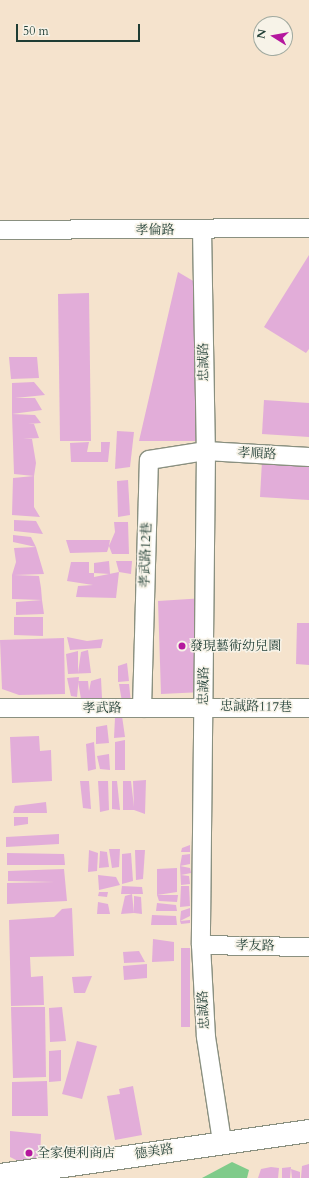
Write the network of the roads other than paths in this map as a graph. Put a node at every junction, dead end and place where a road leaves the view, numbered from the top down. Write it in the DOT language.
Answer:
graph roads {
  1 [pos="309,228"];
  2 [pos="202,229"];
  3 [pos="0,230"];
  4 [pos="206,451"];
  5 [pos="309,457"];
  6 [pos="203,707"];
  7 [pos="0,708"];
  8 [pos="142,708"];
  9 [pos="309,708"];
  10 [pos="201,945"];
  11 [pos="309,947"];
  12 [pos="309,1131"];
  13 [pos="222,1142"];
  14 [pos="0,1175"];
  1 -- 2 [label="street, 孝倫路"];
  2 -- 3 [label="street, 孝倫路"];
  2 -- 4 [label="street, 忠誠路"];
  4 -- 5 [label="street, 孝順路"];
  4 -- 6 [label="street, 忠誠路"];
  4 -- 8 [label="street, 孝武路12巷"];
  6 -- 8 [label="street, 孝武路"];
  6 -- 9 [label="street, 忠誠路117巷"];
  6 -- 10 [label="street, 忠誠路"];
  7 -- 8 [label="street, 孝武路"];
  10 -- 11 [label="street, 孝友路"];
  10 -- 13 [label="street, 忠誠路"];
  12 -- 13 [label="main road, 德美路"];
  13 -- 14 [label="main road, 德美路"];
}
